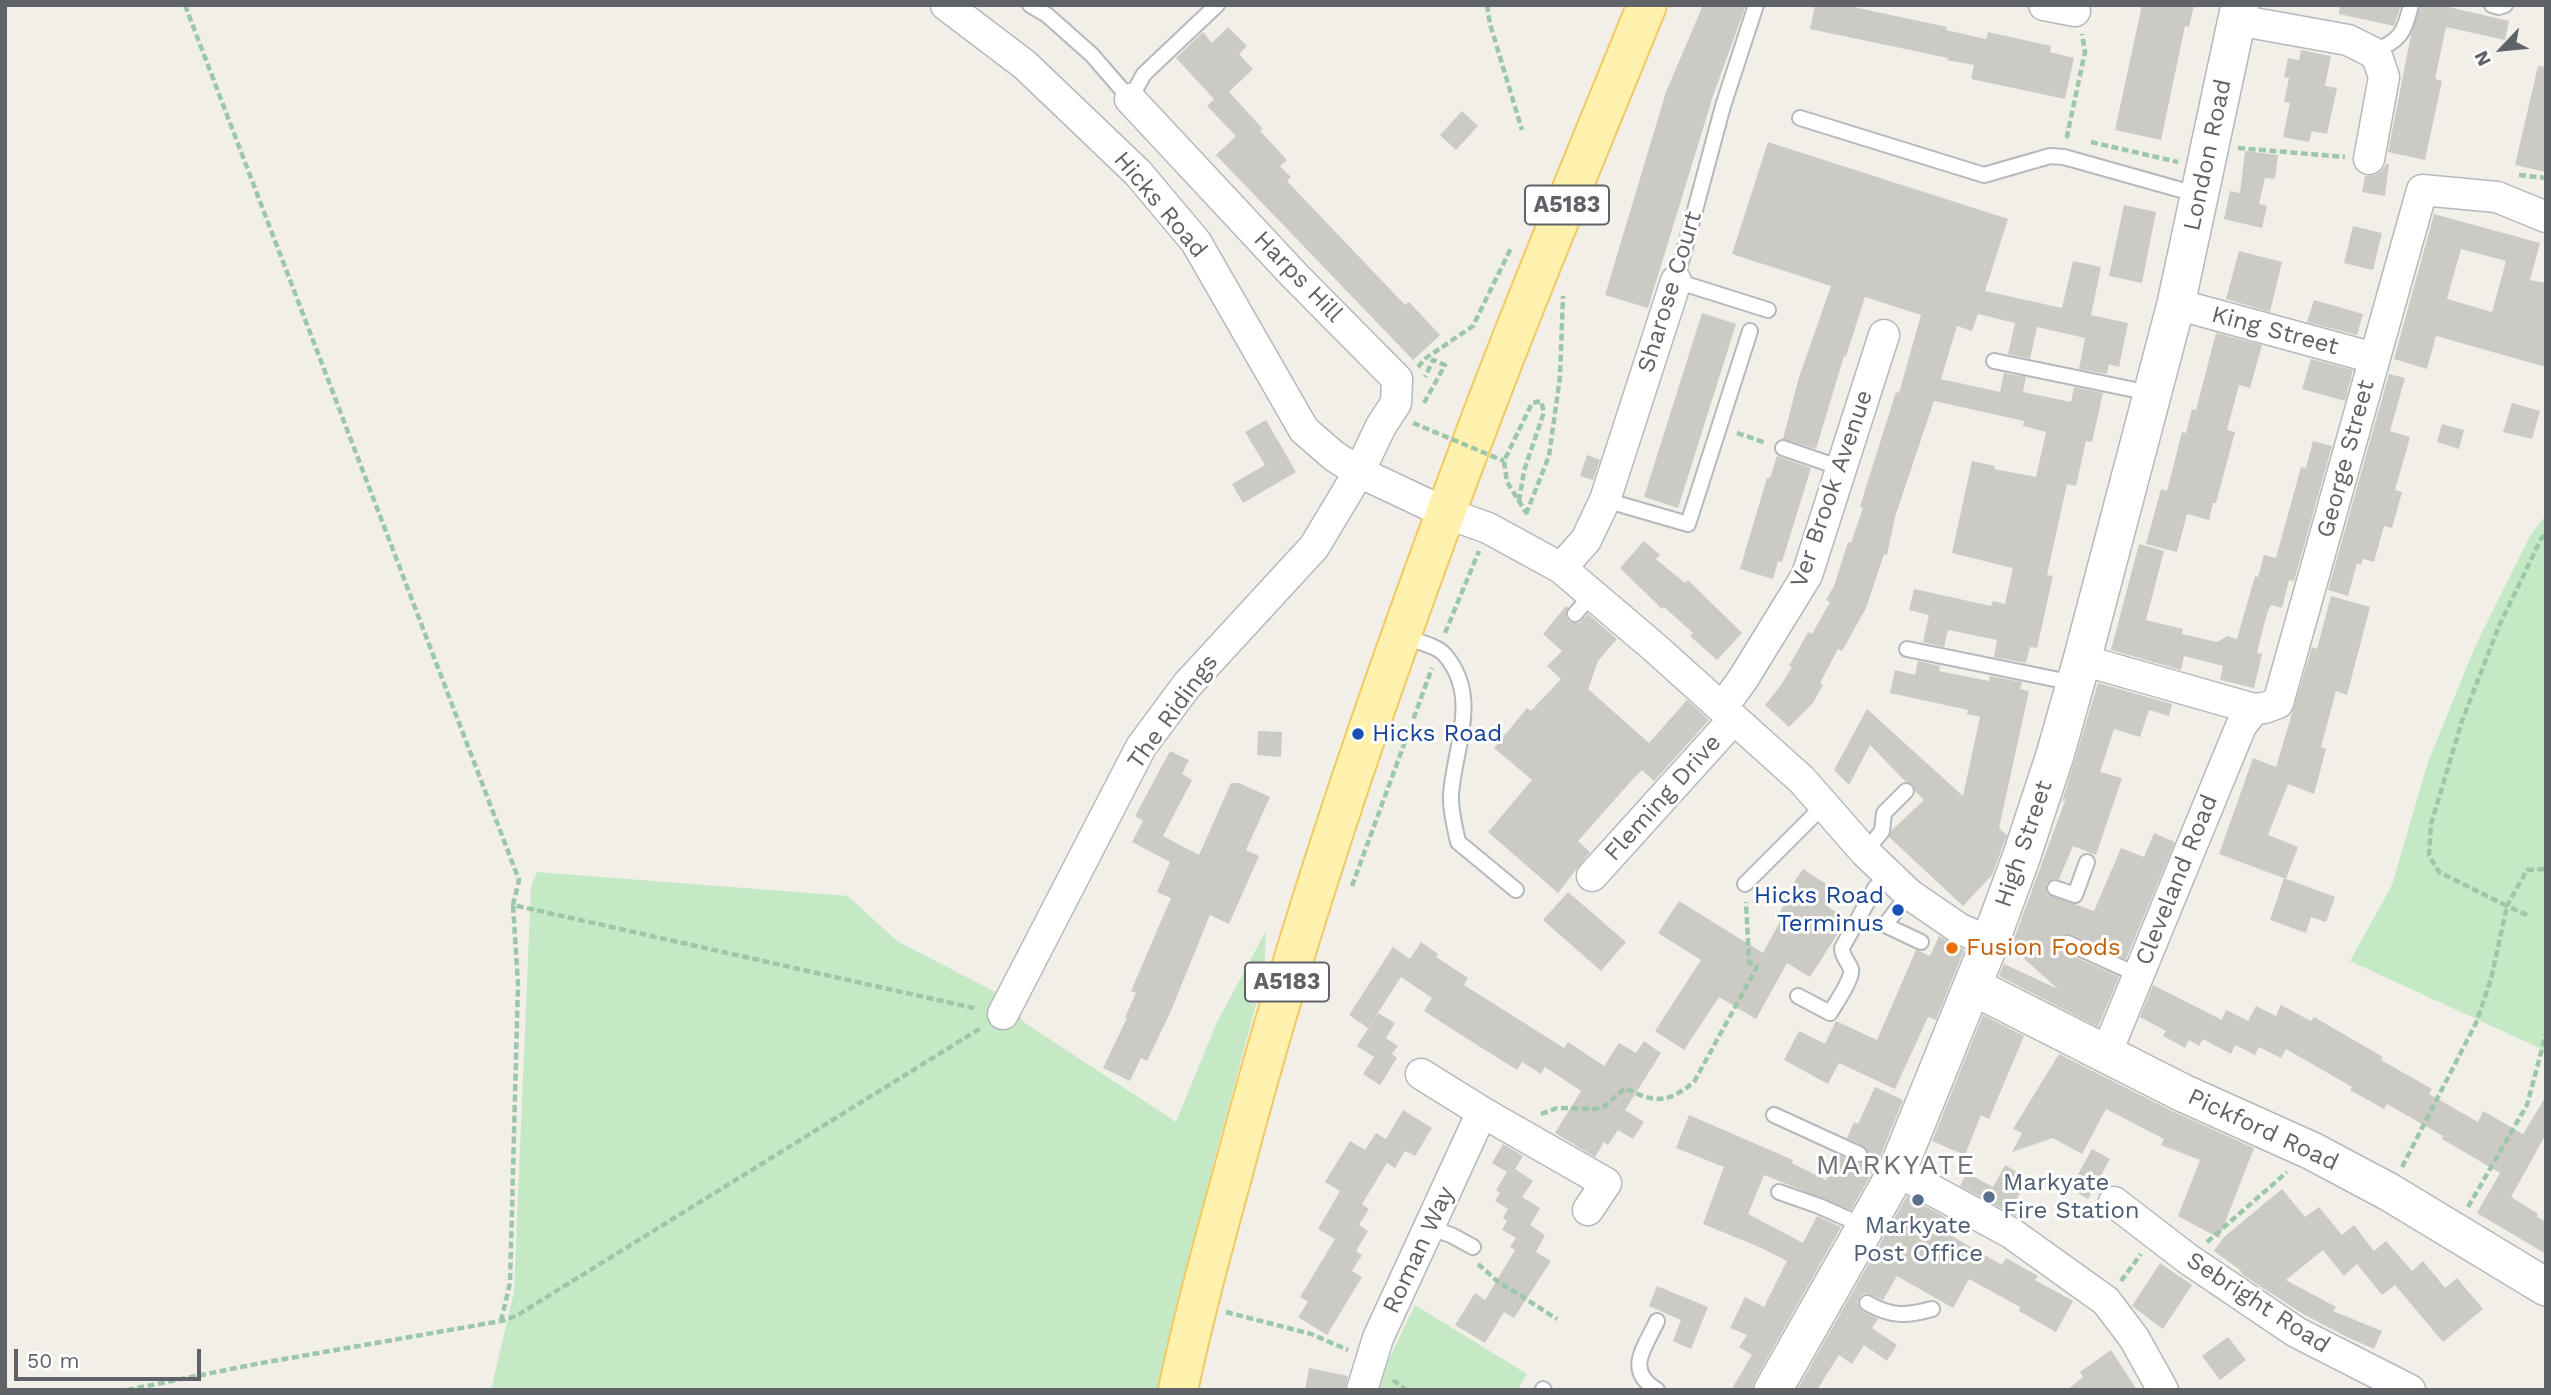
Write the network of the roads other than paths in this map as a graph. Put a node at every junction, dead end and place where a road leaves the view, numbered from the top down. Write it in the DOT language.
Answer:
graph roads {
  1 [pos="946,5"];
  2 [pos="1030,5"];
  3 [pos="1217,5"];
  4 [pos="1647,5"];
  5 [pos="1756,5"];
  6 [pos="2044,5"];
  7 [pos="2411,5"];
  8 [pos="2492,5"];
  9 [pos="2505,5"];
  10 [pos="2075,11"];
  11 [pos="2238,13"];
  12 [pos="2372,52"];
  13 [pos="1129,99"];
  14 [pos="1800,118"];
  15 [pos="2369,159"];
  16 [pos="2203,182"];
  17 [pos="2546,216"];
  18 [pos="1676,281"];
  19 [pos="2176,304"];
  20 [pos="1768,310"];
  21 [pos="1750,331"];
  22 [pos="1884,335"];
  23 [pos="2374,358"];
  24 [pos="1994,361"];
  25 [pos="2152,393"];
  26 [pos="1783,449"];
  27 [pos="1842,468"];
  28 [pos="1359,472"];
  29 [pos="1605,500"];
  30 [pos="1446,513"];
  31 [pos="1561,568"];
  32 [pos="1400,635"];
  33 [pos="1907,649"];
  34 [pos="2078,672"];
  35 [pos="2254,709"];
  36 [pos="1728,714"];
  37 [pos="1906,791"];
  38 [pos="1825,805"];
  39 [pos="1865,852"];
  40 [pos="2087,862"];
  41 [pos="1592,876"];
  42 [pos="1745,884"];
  43 [pos="1899,884"];
  44 [pos="2055,888"];
  45 [pos="1516,890"];
  46 [pos="1921,942"];
  47 [pos="1990,943"];
  48 [pos="2068,943"];
  49 [pos="2138,975"];
  50 [pos="1972,986"];
  51 [pos="1798,996"];
  52 [pos="1003,1014"];
  53 [pos="2106,1054"];
  54 [pos="1421,1074"];
  55 [pos="1482,1112"];
  56 [pos="1774,1115"];
  57 [pos="1859,1154"];
  58 [pos="1888,1167"];
  59 [pos="1779,1192"];
  60 [pos="2114,1202"];
  61 [pos="1588,1210"];
  62 [pos="1865,1227"];
  63 [pos="1429,1228"];
  64 [pos="1473,1247"];
  65 [pos="2546,1287"];
  66 [pos="1867,1303"];
  67 [pos="1932,1309"];
  68 [pos="1657,1321"];
  69 [pos="1366,1377"];
  70 [pos="1178,1390"];
  71 [pos="1657,1390"];
  72 [pos="1773,1390"];
  73 [pos="2163,1390"];
  74 [pos="2410,1390"];
  1 -- 28 [label="street, Hicks Road"];
  2 -- 13 [label="lane"];
  3 -- 13 [label="lane"];
  4 -- 30 [label="main road, A5183"];
  5 -- 18 [label="lane, Sharose Court"];
  6 -- 10 [label="street"];
  7 -- 12 [label="lane"];
  8 -- 9 [label="lane"];
  11 -- 12 [label="street"];
  11 -- 16 [label="street, London Road"];
  12 -- 15 [label="street"];
  13 -- 28 [label="street, Harps Hill"];
  14 -- 16 [label="lane"];
  16 -- 19 [label="street, London Road"];
  17 -- 23 [label="street, George Street"];
  18 -- 20 [label="lane"];
  18 -- 29 [label="street, Sharose Court"];
  19 -- 23 [label="street, King Street"];
  19 -- 25 [label="street, High Street"];
  21 -- 29 [label="lane"];
  22 -- 27 [label="street, Ver Brook Avenue"];
  23 -- 35 [label="street, George Street"];
  24 -- 25 [label="lane"];
  25 -- 34 [label="street, High Street"];
  26 -- 27 [label="lane"];
  27 -- 36 [label="street, Ver Brook Avenue"];
  28 -- 30 [label="street, Hicks Road"];
  28 -- 52 [label="street, The Ridings"];
  29 -- 31 [label="street, Sharose Court"];
  30 -- 31 [label="street, Hicks Road"];
  30 -- 32 [label="main road, A5183"];
  31 -- 36 [label="street, Hicks Road"];
  32 -- 45 [label="lane"];
  32 -- 70 [label="main road, A5183"];
  33 -- 34 [label="lane"];
  34 -- 35 [label="street"];
  34 -- 47 [label="street, High Street"];
  35 -- 49 [label="street, Cleveland Road"];
  36 -- 38 [label="street, Hicks Road"];
  36 -- 41 [label="street, Fleming Drive"];
  37 -- 39 [label="lane"];
  38 -- 39 [label="street, Hicks Road"];
  38 -- 42 [label="lane"];
  39 -- 43 [label="street, Hicks Road"];
  40 -- 44 [label="lane"];
  43 -- 46 [label="lane"];
  43 -- 47 [label="street, Hicks Road"];
  43 -- 51 [label="lane"];
  47 -- 50 [label="street, High Street"];
  48 -- 49 [label="lane"];
  49 -- 53 [label="street, Cleveland Road"];
  50 -- 53 [label="street, Pickford Road"];
  50 -- 58 [label="street, High Street"];
  53 -- 65 [label="street, Pickford Road"];
  54 -- 55 [label="street"];
  55 -- 61 [label="street"];
  55 -- 63 [label="street, Roman Way"];
  56 -- 57 [label="lane"];
  58 -- 62 [label="street, High Street"];
  58 -- 73 [label="street"];
  59 -- 62 [label="lane"];
  60 -- 74 [label="street, Sebright Road"];
  62 -- 72 [label="street, High Street"];
  63 -- 64 [label="lane"];
  63 -- 69 [label="street, Roman Way"];
  66 -- 67 [label="lane"];
  68 -- 71 [label="lane"];
}
